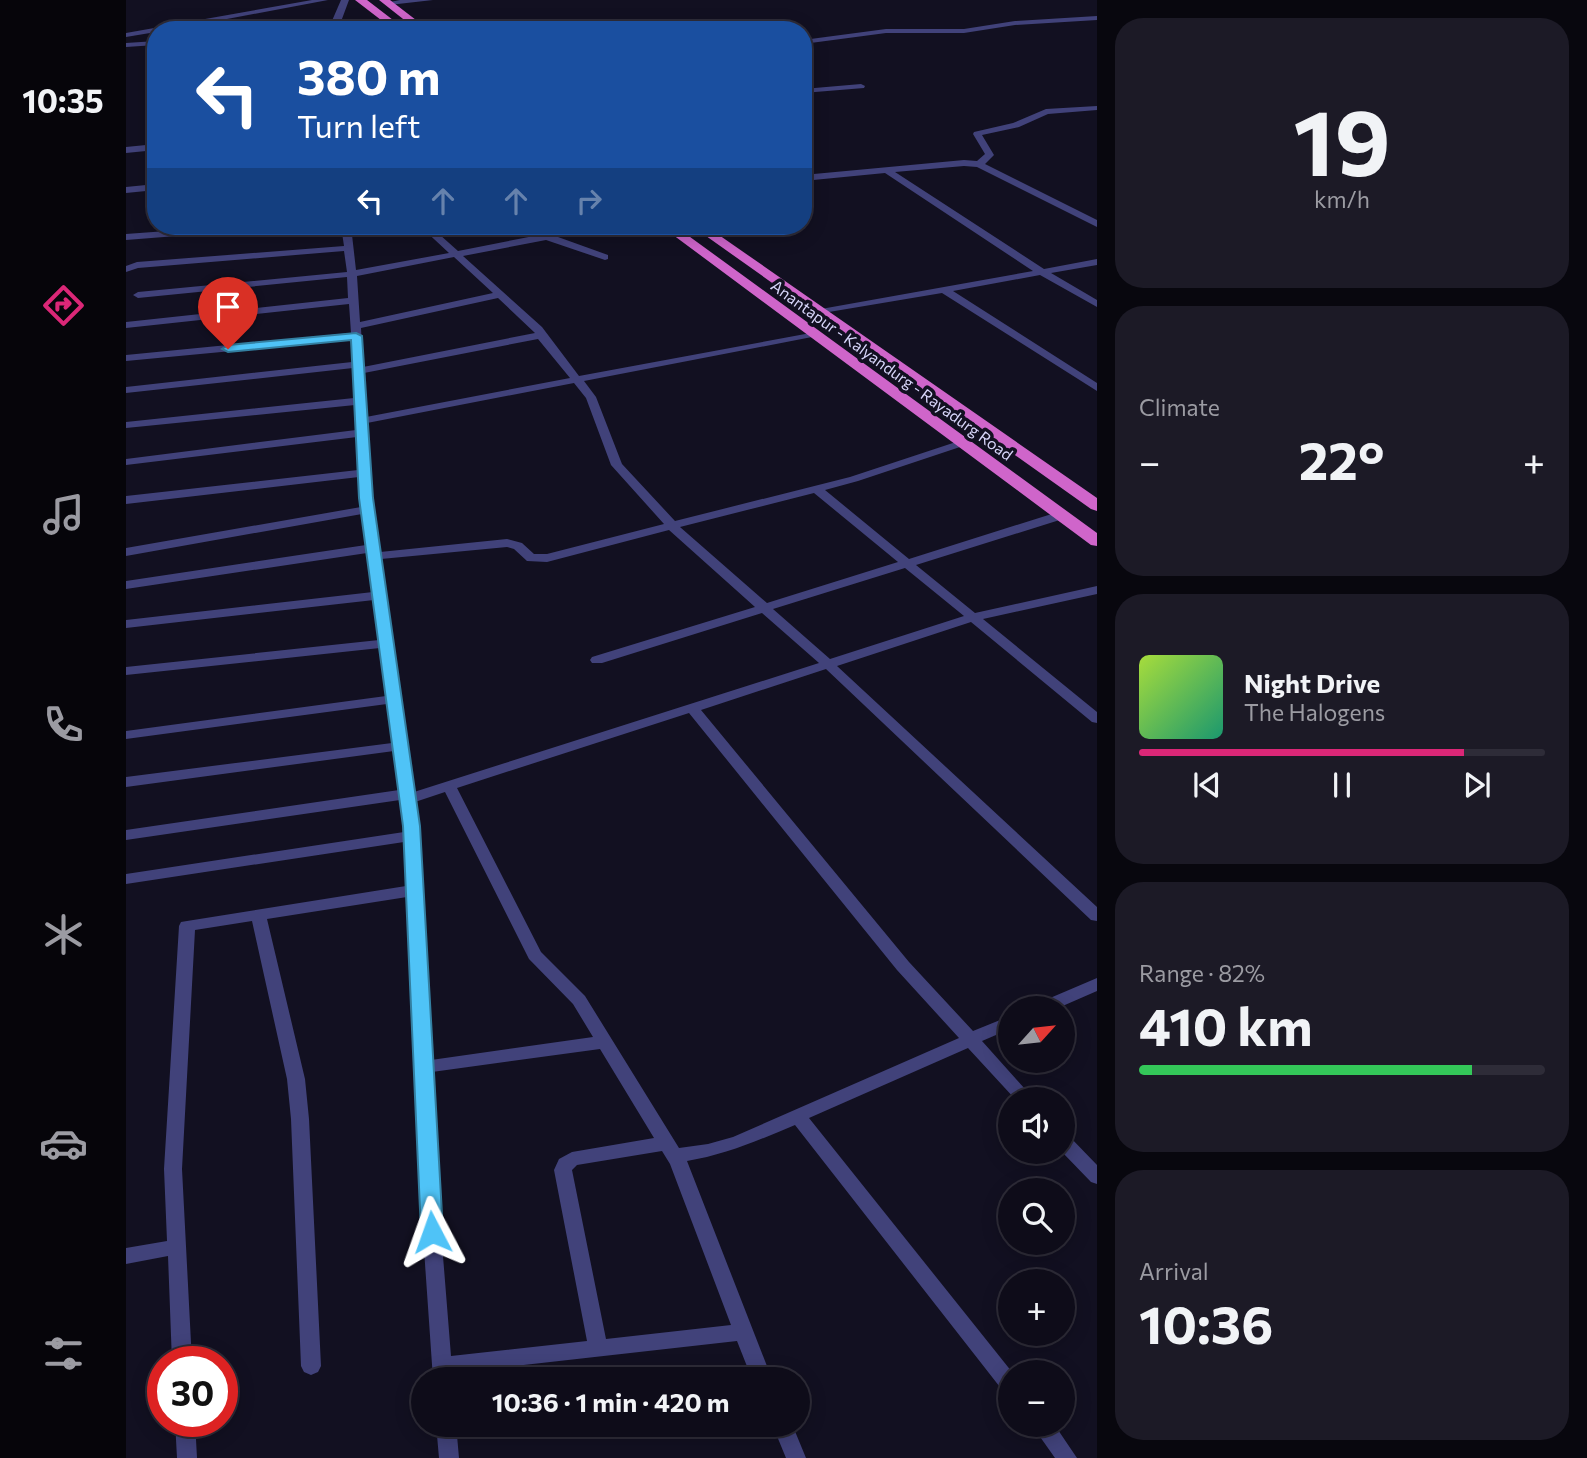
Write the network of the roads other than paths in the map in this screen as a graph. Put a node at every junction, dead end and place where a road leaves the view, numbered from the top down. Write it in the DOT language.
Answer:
graph roads {
  1 [pos="324,0"];
  2 [pos="345,0"];
  3 [pos="360,0"];
  4 [pos="429,0"];
  5 [pos="386,2"];
  6 [pos="1097,18"];
  7 [pos="205,21"];
  8 [pos="337,21"];
  9 [pos="389,21"];
  10 [pos="412,21"];
  11 [pos="147,31"];
  12 [pos="126,35"];
  13 [pos="812,41"];
  14 [pos="147,44"];
  15 [pos="126,45"];
  16 [pos="861,86"];
  17 [pos="812,90"];
  18 [pos="1097,108"];
  19 [pos="147,149"];
  20 [pos="126,150"];
  21 [pos="979,164"];
  22 [pos="886,170"];
  23 [pos="812,177"];
  24 [pos="147,188"];
  25 [pos="126,190"];
  26 [pos="1097,224"];
  27 [pos="152,235"];
  28 [pos="349,235"];
  29 [pos="434,235"];
  30 [pos="551,235"];
  31 [pos="679,235"];
  32 [pos="711,235"];
  33 [pos="545,236"];
  34 [pos="126,237"];
  35 [pos="349,248"];
  36 [pos="454,254"];
  37 [pos="605,257"];
  38 [pos="1097,262"];
  39 [pos="126,269"];
  40 [pos="1042,272"];
  41 [pos="352,274"];
  42 [pos="944,290"];
  43 [pos="138,295"];
  44 [pos="500,295"];
  45 [pos="354,300"];
  46 [pos="1097,304"];
  47 [pos="821,312"];
  48 [pos="126,326"];
  49 [pos="356,331"];
  50 [pos="812,334"];
  51 [pos="541,335"];
  52 [pos="126,358"];
  53 [pos="359,368"];
  54 [pos="577,379"];
  55 [pos="1097,388"];
  56 [pos="126,390"];
  57 [pos="361,401"];
  58 [pos="126,425"];
  59 [pos="362,427"];
  60 [pos="962,443"];
  61 [pos="126,462"];
  62 [pos="365,473"];
  63 [pos="816,489"];
  64 [pos="1090,494"];
  65 [pos="126,500"];
  66 [pos="1097,506"];
  67 [pos="368,509"];
  68 [pos="1062,515"];
  69 [pos="670,525"];
  70 [pos="1097,541"];
  71 [pos="126,552"];
  72 [pos="374,552"];
  73 [pos="907,562"];
  74 [pos="126,585"];
  75 [pos="1097,590"];
  76 [pos="380,595"];
  77 [pos="763,607"];
  78 [pos="975,617"];
  79 [pos="126,624"];
  80 [pos="386,643"];
  81 [pos="597,660"];
  82 [pos="828,664"];
  83 [pos="126,671"];
  84 [pos="394,699"];
  85 [pos="692,708"];
  86 [pos="1097,719"];
  87 [pos="126,735"];
  88 [pos="400,747"];
  89 [pos="126,782"];
  90 [pos="449,786"];
  91 [pos="407,797"];
  92 [pos="126,835"];
  93 [pos="412,836"];
  94 [pos="126,879"];
  95 [pos="415,890"];
  96 [pos="258,915"];
  97 [pos="1097,916"];
  98 [pos="1097,984"];
  99 [pos="1070,996"];
  100 [pos="998,1027"];
  101 [pos="970,1039"];
  102 [pos="605,1042"];
  103 [pos="424,1067"];
  104 [pos="1014,1087"];
  105 [pos="797,1115"];
  106 [pos="671,1149"];
  107 [pos="1075,1154"];
  108 [pos="1097,1177"];
  109 [pos="176,1247"];
  110 [pos="126,1256"];
  111 [pos="742,1332"];
  112 [pos="181,1346"];
  113 [pos="598,1348"];
  114 [pos="311,1366"];
  115 [pos="442,1367"];
  116 [pos="479,1367"];
  117 [pos="757,1367"];
  118 [pos="998,1370"];
  119 [pos="186,1437"];
  120 [pos="447,1437"];
  121 [pos="787,1437"];
  122 [pos="1051,1437"];
  123 [pos="187,1458"];
  124 [pos="449,1458"];
  125 [pos="796,1458"];
  126 [pos="1067,1458"];
  1 -- 7 [label="street"];
  2 -- 8 [label="street"];
  3 -- 9 [label="highway"];
  4 -- 5 [label="street"];
  5 -- 10 [label="highway"];
  6 -- 13 [label="street"];
  11 -- 12 [label="street"];
  14 -- 15 [label="street"];
  16 -- 17 [label="street"];
  18 -- 21 [label="street"];
  19 -- 20 [label="street"];
  21 -- 22 [label="street"];
  21 -- 26 [label="street"];
  22 -- 23 [label="street"];
  22 -- 40 [label="street"];
  24 -- 25 [label="street"];
  27 -- 34 [label="street"];
  28 -- 35 [label="street"];
  29 -- 36 [label="street"];
  30 -- 33 [label="street"];
  31 -- 50 [label="highway, Anantapur - Kalyandurg - Rayadurg Road"];
  32 -- 47 [label="highway, Anantapur - Kalyandurg - Rayadurg Road"];
  33 -- 36 [label="street"];
  33 -- 37 [label="street"];
  35 -- 39 [label="street"];
  35 -- 41 [label="street"];
  36 -- 41 [label="street"];
  36 -- 44 [label="street"];
  38 -- 40 [label="street"];
  40 -- 42 [label="street"];
  40 -- 46 [label="street"];
  41 -- 43 [label="street"];
  41 -- 45 [label="street"];
  42 -- 47 [label="street"];
  42 -- 55 [label="street"];
  44 -- 49 [label="street"];
  44 -- 51 [label="street"];
  45 -- 48 [label="street"];
  45 -- 49 [label="street"];
  47 -- 64 [label="highway, Anantapur - Kalyandurg - Rayadurg Road"];
  49 -- 52 [label="street"];
  49 -- 53 [label="street"];
  50 -- 54 [label="street"];
  50 -- 60 [label="highway, Anantapur - Kalyandurg - Rayadurg Road"];
  51 -- 53 [label="street"];
  51 -- 54 [label="street"];
  53 -- 56 [label="street"];
  53 -- 57 [label="street"];
  54 -- 59 [label="street"];
  54 -- 69 [label="street"];
  57 -- 58 [label="street"];
  57 -- 59 [label="street"];
  59 -- 61 [label="street"];
  59 -- 62 [label="street"];
  60 -- 63 [label="street"];
  60 -- 68 [label="highway, Anantapur - Kalyandurg - Rayadurg Road"];
  62 -- 65 [label="street"];
  62 -- 67 [label="street"];
  63 -- 69 [label="street"];
  63 -- 73 [label="street"];
  64 -- 66 [label="highway, Anantapur - Kalyandurg - Rayadurg Road"];
  67 -- 71 [label="street"];
  67 -- 72 [label="street"];
  68 -- 70 [label="highway, Anantapur - Kalyandurg - Rayadurg Road"];
  68 -- 73 [label="street"];
  69 -- 72 [label="street"];
  69 -- 77 [label="street"];
  72 -- 74 [label="street"];
  72 -- 76 [label="street"];
  73 -- 77 [label="street"];
  73 -- 78 [label="street"];
  75 -- 78 [label="street"];
  76 -- 79 [label="street"];
  76 -- 80 [label="street"];
  77 -- 81 [label="street"];
  77 -- 82 [label="street"];
  78 -- 82 [label="street"];
  78 -- 86 [label="street"];
  80 -- 83 [label="street"];
  80 -- 84 [label="street"];
  82 -- 85 [label="street"];
  82 -- 97 [label="street"];
  84 -- 87 [label="street"];
  84 -- 88 [label="street"];
  85 -- 90 [label="street"];
  85 -- 101 [label="street"];
  88 -- 89 [label="street"];
  88 -- 91 [label="street"];
  90 -- 91 [label="street"];
  90 -- 102 [label="street"];
  91 -- 92 [label="street"];
  91 -- 93 [label="street"];
  93 -- 94 [label="street"];
  93 -- 95 [label="street"];
  95 -- 96 [label="street"];
  95 -- 103 [label="street"];
  96 -- 109 [label="street"];
  96 -- 114 [label="street"];
  98 -- 99 [label="street"];
  100 -- 101 [label="street"];
  101 -- 104 [label="street"];
  101 -- 105 [label="street"];
  102 -- 103 [label="street"];
  102 -- 106 [label="street"];
  103 -- 115 [label="street"];
  105 -- 106 [label="street"];
  105 -- 118 [label="street"];
  106 -- 111 [label="street"];
  106 -- 113 [label="street"];
  107 -- 108 [label="street"];
  109 -- 110 [label="street"];
  109 -- 112 [label="street"];
  111 -- 113 [label="street"];
  111 -- 117 [label="street"];
  113 -- 116 [label="street"];
  119 -- 123 [label="street"];
  120 -- 124 [label="street"];
  121 -- 125 [label="street"];
  122 -- 126 [label="street"];
}
